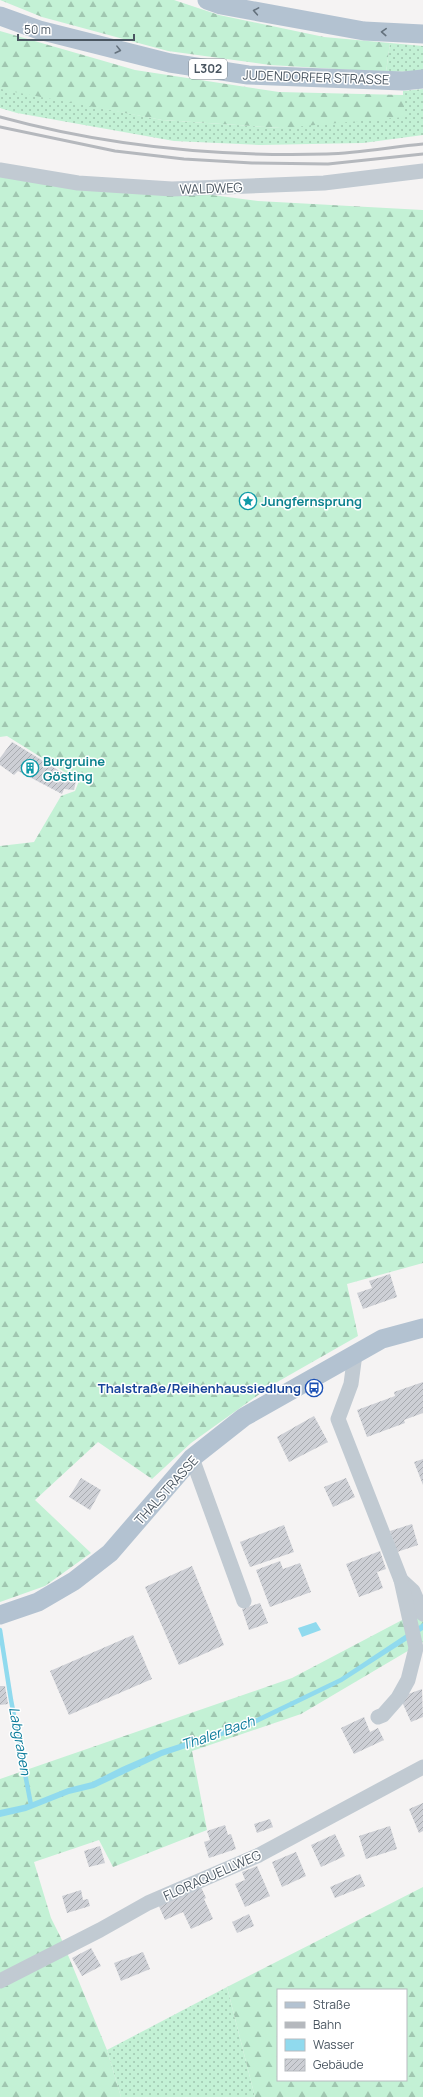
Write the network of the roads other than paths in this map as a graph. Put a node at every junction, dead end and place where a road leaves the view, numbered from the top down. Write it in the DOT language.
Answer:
graph roads {
  1 [pos="207,0"];
  2 [pos="0,16"];
  3 [pos="423,34"];
  4 [pos="423,79"];
  5 [pos="0,170"];
  6 [pos="423,171"];
  7 [pos="423,1328"];
  8 [pos="356,1354"];
  9 [pos="192,1458"];
  10 [pos="244,1601"];
  11 [pos="418,1610"];
  12 [pos="0,1615"];
  13 [pos="378,1717"];
  14 [pos="423,1767"];
  15 [pos="0,1981"];
  3 -- 1 [label="main road, one-way"];
  2 -- 4 [label="main road, JUDENDORFER STRASSE / L302, one-way"];
  5 -- 6 [label="street, WALDWEG"];
  7 -- 8 [label="main road, THALSTRASSE"];
  8 -- 9 [label="main road, THALSTRASSE"];
  8 -- 11 [label="street"];
  9 -- 10 [label="street"];
  9 -- 12 [label="main road, THALSTRASSE"];
  11 -- 13 [label="street"];
  14 -- 15 [label="street, FLORAQUELLWEG"];
}
